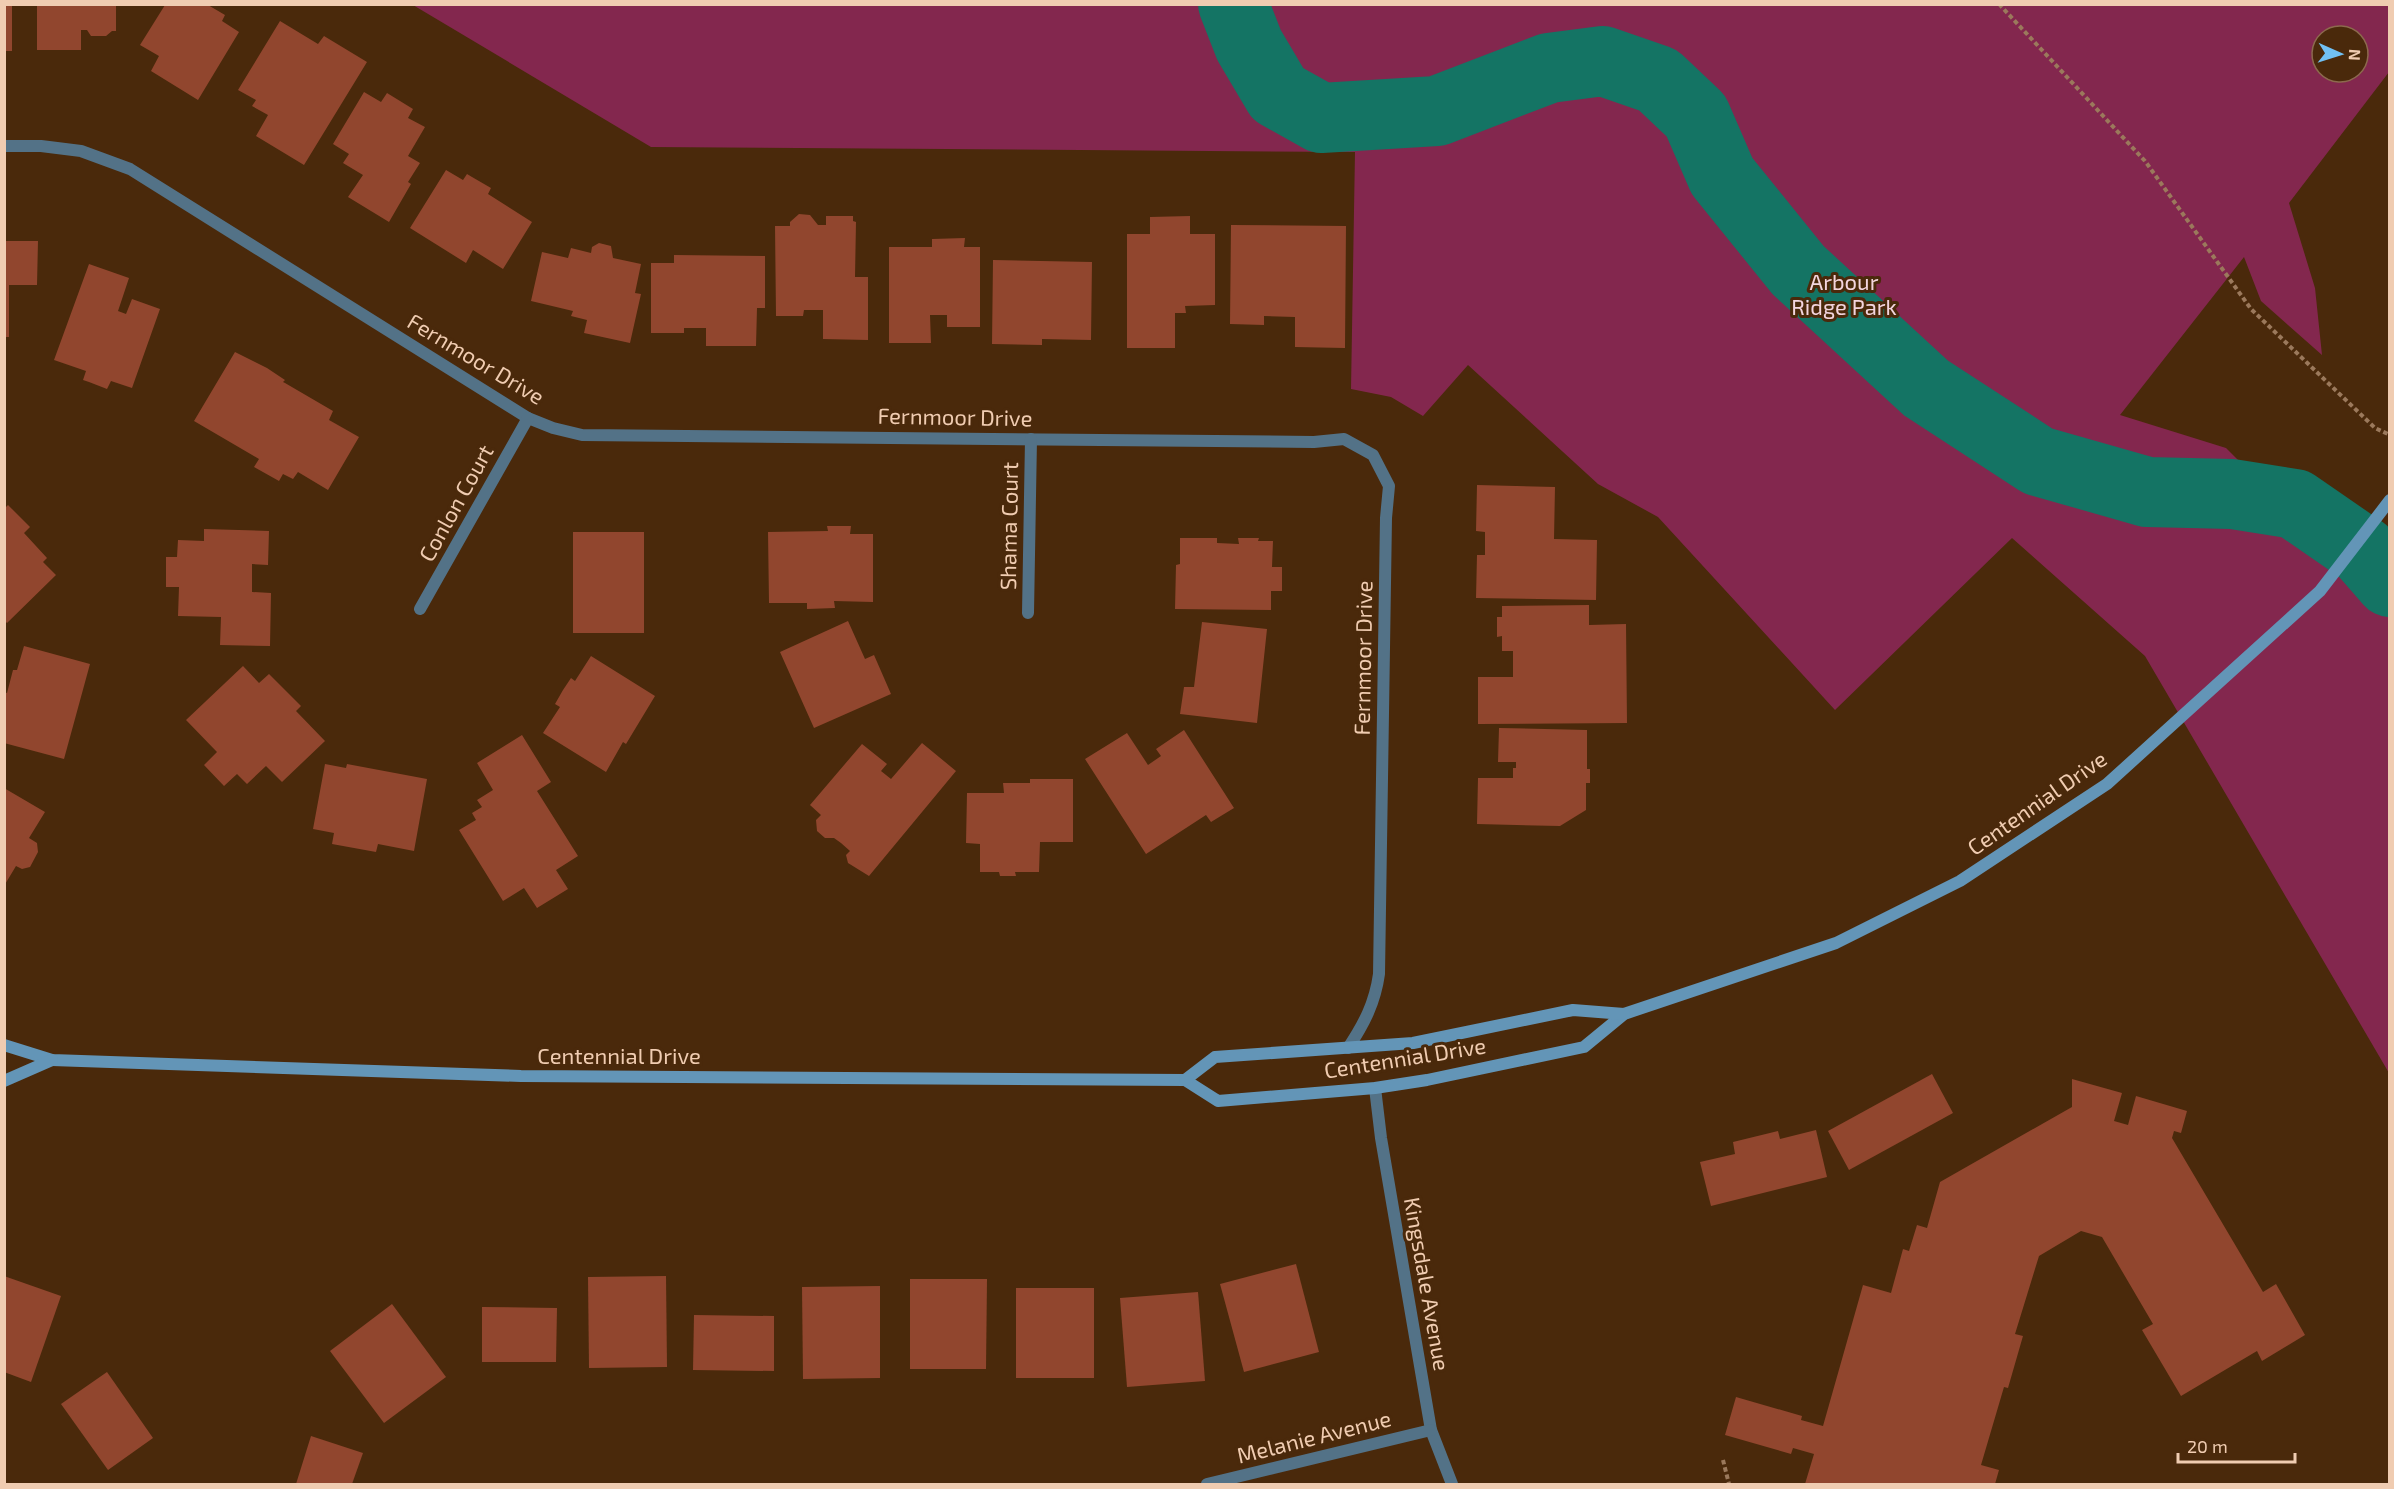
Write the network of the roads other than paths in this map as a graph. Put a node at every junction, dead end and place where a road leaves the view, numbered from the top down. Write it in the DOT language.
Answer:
graph roads {
  1 [pos="4,146"];
  2 [pos="528,418"];
  3 [pos="1031,439"];
  4 [pos="2390,500"];
  5 [pos="420,609"];
  6 [pos="1028,614"];
  7 [pos="1624,1014"];
  8 [pos="4,1045"];
  9 [pos="1348,1048"];
  10 [pos="52,1060"];
  11 [pos="1185,1080"];
  12 [pos="4,1081"];
  13 [pos="1375,1088"];
  14 [pos="1431,1430"];
  15 [pos="1207,1485"];
  16 [pos="1452,1485"];
  1 -- 2 [label="street, Fernmoor Drive"];
  2 -- 3 [label="street, Fernmoor Drive"];
  2 -- 5 [label="street, Conlon Court"];
  3 -- 6 [label="street, Shama Court"];
  3 -- 9 [label="street, Fernmoor Drive"];
  4 -- 7 [label="main road, Centennial Drive"];
  7 -- 9 [label="main road, Centennial Drive"];
  7 -- 13 [label="main road, Centennial Drive"];
  8 -- 10 [label="main road, Centennial Drive"];
  9 -- 11 [label="main road, Centennial Drive"];
  10 -- 11 [label="main road, Centennial Drive"];
  10 -- 12 [label="main road, Centennial Drive"];
  11 -- 13 [label="main road, Centennial Drive"];
  13 -- 14 [label="street, Kingsdale Avenue"];
  14 -- 15 [label="street, Melanie Avenue"];
  14 -- 16 [label="street, Kingsdale Avenue"];
}
